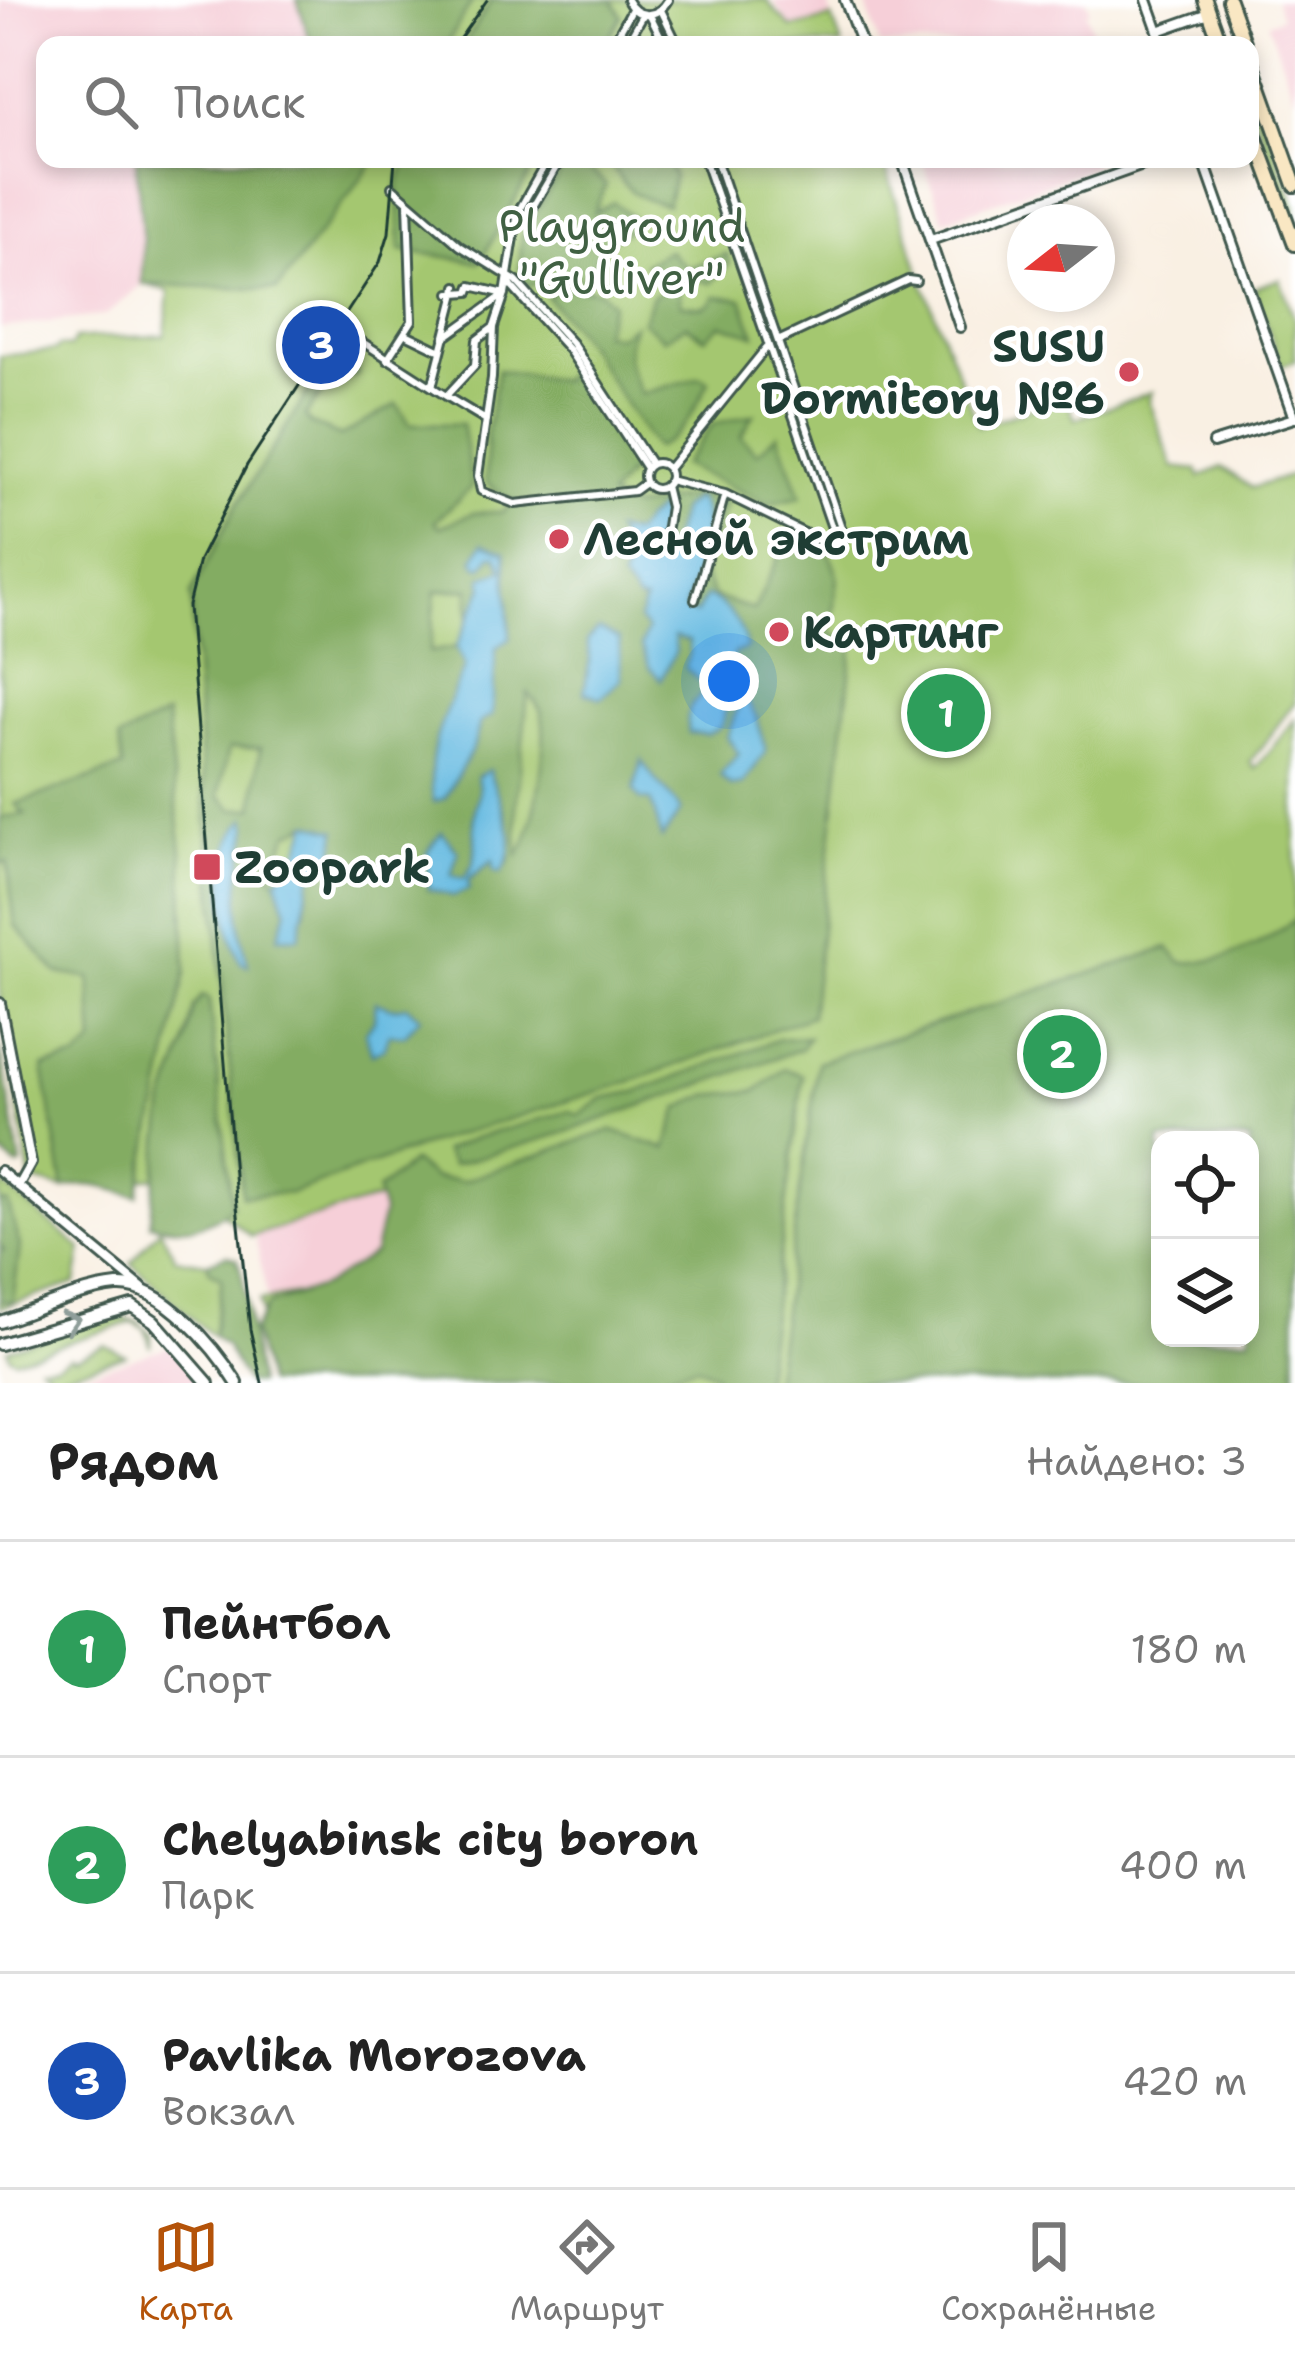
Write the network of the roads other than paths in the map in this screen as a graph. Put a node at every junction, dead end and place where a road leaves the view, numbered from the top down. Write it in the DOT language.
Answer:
graph roads {
  1 [pos="627,0"];
  2 [pos="668,0"];
  3 [pos="845,0"];
  4 [pos="1147,0"];
  5 [pos="1232,2"];
  6 [pos="1207,6"];
  7 [pos="632,9"];
  8 [pos="661,10"];
  9 [pos="646,15"];
  10 [pos="1158,31"];
  11 [pos="617,36"];
  12 [pos="632,36"];
  13 [pos="659,36"];
  14 [pos="674,36"];
  15 [pos="859,36"];
  16 [pos="1160,36"];
  17 [pos="1218,36"];
  18 [pos="1242,36"];
  19 [pos="1259,84"];
  20 [pos="1259,146"];
  21 [pos="543,168"];
  22 [pos="556,168"];
  23 [pos="707,168"];
  24 [pos="719,168"];
  25 [pos="905,168"];
  26 [pos="1135,168"];
  27 [pos="1206,168"];
  28 [pos="1295,184"];
  29 [pos="392,188"];
  30 [pos="408,202"];
  31 [pos="517,226"];
  32 [pos="931,240"];
  33 [pos="1295,244"];
  34 [pos="506,273"];
  35 [pos="916,281"];
  36 [pos="506,294"];
  37 [pos="494,327"];
  38 [pos="960,327"];
  39 [pos="405,333"];
  40 [pos="353,336"];
  41 [pos="444,338"];
  42 [pos="778,341"];
  43 [pos="767,348"];
  44 [pos="441,351"];
  45 [pos="387,360"];
  46 [pos="432,387"];
  47 [pos="446,395"];
  48 [pos="1294,417"];
  49 [pos="486,420"];
  50 [pos="1213,443"];
  51 [pos="649,466"];
  52 [pos="668,469"];
  53 [pos="645,483"];
  54 [pos="667,483"];
  55 [pos="725,494"];
  56 [pos="665,538"];
  57 [pos="840,551"];
  58 [pos="695,600"];
  59 [pos="0,1003"];
  60 [pos="0,1172"];
  61 [pos="18,1186"];
  62 [pos="143,1288"];
  63 [pos="0,1322"];
  64 [pos="0,1344"];
  65 [pos="208,1383"];
  66 [pos="237,1383"];
  1 -- 7 [label="street"];
  2 -- 8 [label="street"];
  3 -- 15 [label="street"];
  4 -- 10 [label="street"];
  5 -- 6 [label="main road"];
  5 -- 18 [label="main road"];
  6 -- 10 [label="street"];
  6 -- 17 [label="main road"];
  7 -- 9 [label="street"];
  7 -- 11 [label="street"];
  8 -- 9 [label="street"];
  8 -- 14 [label="street"];
  9 -- 12 [label="street"];
  9 -- 13 [label="street"];
  10 -- 16 [label="street"];
  19 -- 28 [label="main road"];
  20 -- 33 [label="main road"];
  21 -- 31 [label="street"];
  22 -- 31 [label="street"];
  23 -- 43 [label="street"];
  24 -- 42 [label="street"];
  25 -- 32 [label="street"];
  26 -- 32 [label="street"];
  27 -- 48 [label="street"];
  29 -- 30 [label="street"];
  30 -- 34 [label="street"];
  30 -- 39 [label="street"];
  31 -- 34 [label="street"];
  32 -- 38 [label="street"];
  34 -- 36 [label="street"];
  34 -- 51 [label="street"];
  35 -- 42 [label="street"];
  36 -- 37 [label="street"];
  36 -- 41 [label="street"];
  36 -- 41 [label="street"];
  37 -- 47 [label="street"];
  37 -- 49 [label="street"];
  39 -- 44 [label="street"];
  39 -- 45 [label="street"];
  40 -- 45 [label="street"];
  41 -- 44 [label="street"];
  42 -- 43 [label="street"];
  42 -- 57 [label="street"];
  43 -- 52 [label="street"];
  43 -- 57 [label="street"];
  44 -- 46 [label="street"];
  45 -- 46 [label="street"];
  46 -- 47 [label="street"];
  47 -- 49 [label="street"];
  48 -- 50 [label="street"];
  49 -- 53 [label="street"];
  51 -- 52 [label="street"];
  51 -- 53 [label="street"];
  52 -- 54 [label="street"];
  53 -- 54 [label="street"];
  54 -- 55 [label="street"];
  54 -- 56 [label="street"];
  55 -- 57 [label="street"];
  55 -- 58 [label="street"];
  59 -- 61 [label="street"];
  60 -- 61 [label="street"];
  61 -- 62 [label="street"];
  62 -- 63 [label="street"];
  62 -- 66 [label="street"];
  64 -- 65 [label="street, one-way"];
}
